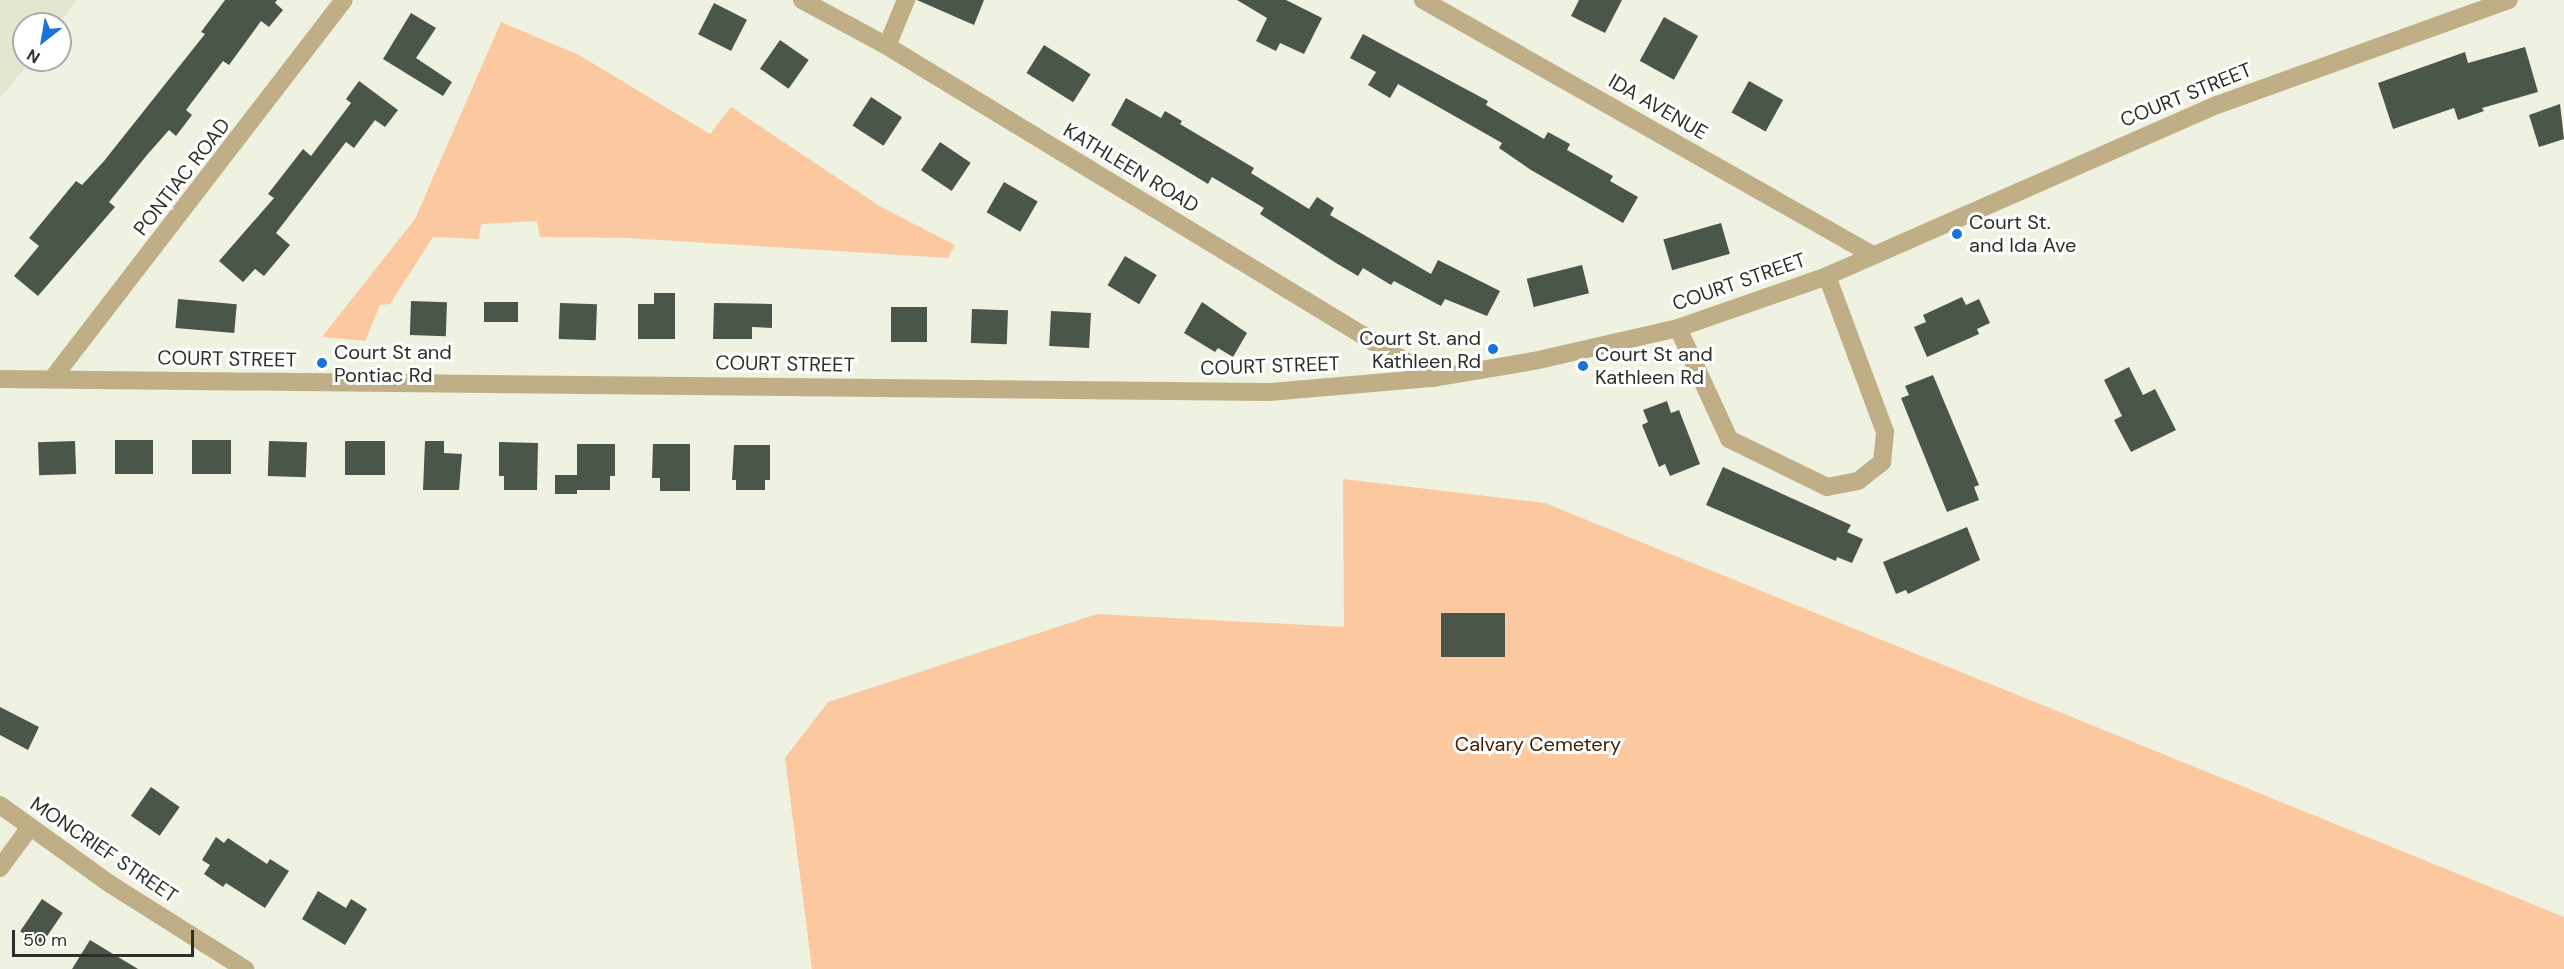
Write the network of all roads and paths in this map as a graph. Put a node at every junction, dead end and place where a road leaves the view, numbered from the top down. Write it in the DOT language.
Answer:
graph roads {
  1 [pos="344,0"];
  2 [pos="802,0"];
  3 [pos="906,0"];
  4 [pos="1423,0"];
  5 [pos="2508,0"];
  6 [pos="887,46"];
  7 [pos="1870,254"];
  8 [pos="1827,276"];
  9 [pos="1678,328"];
  10 [pos="1434,378"];
  11 [pos="0,379"];
  12 [pos="52,379"];
  13 [pos="0,805"];
  14 [pos="30,827"];
  15 [pos="0,868"];
  16 [pos="245,969"];
  1 -- 12 [label="street, PONTIAC ROAD"];
  2 -- 6 [label="street, KATHLEEN ROAD"];
  3 -- 6 [label="street"];
  4 -- 7 [label="street, IDA AVENUE"];
  5 -- 7 [label="street, COURT STREET"];
  6 -- 10 [label="street, KATHLEEN ROAD"];
  7 -- 8 [label="street, COURT STREET"];
  8 -- 9 [label="street, COURT STREET"];
  8 -- 9 [label="street"];
  9 -- 10 [label="street, COURT STREET"];
  10 -- 12 [label="street, COURT STREET"];
  11 -- 12 [label="street, COURT STREET"];
  13 -- 14 [label="street, MONCRIEF STREET"];
  14 -- 15 [label="street"];
  14 -- 16 [label="street, MONCRIEF STREET"];
}
